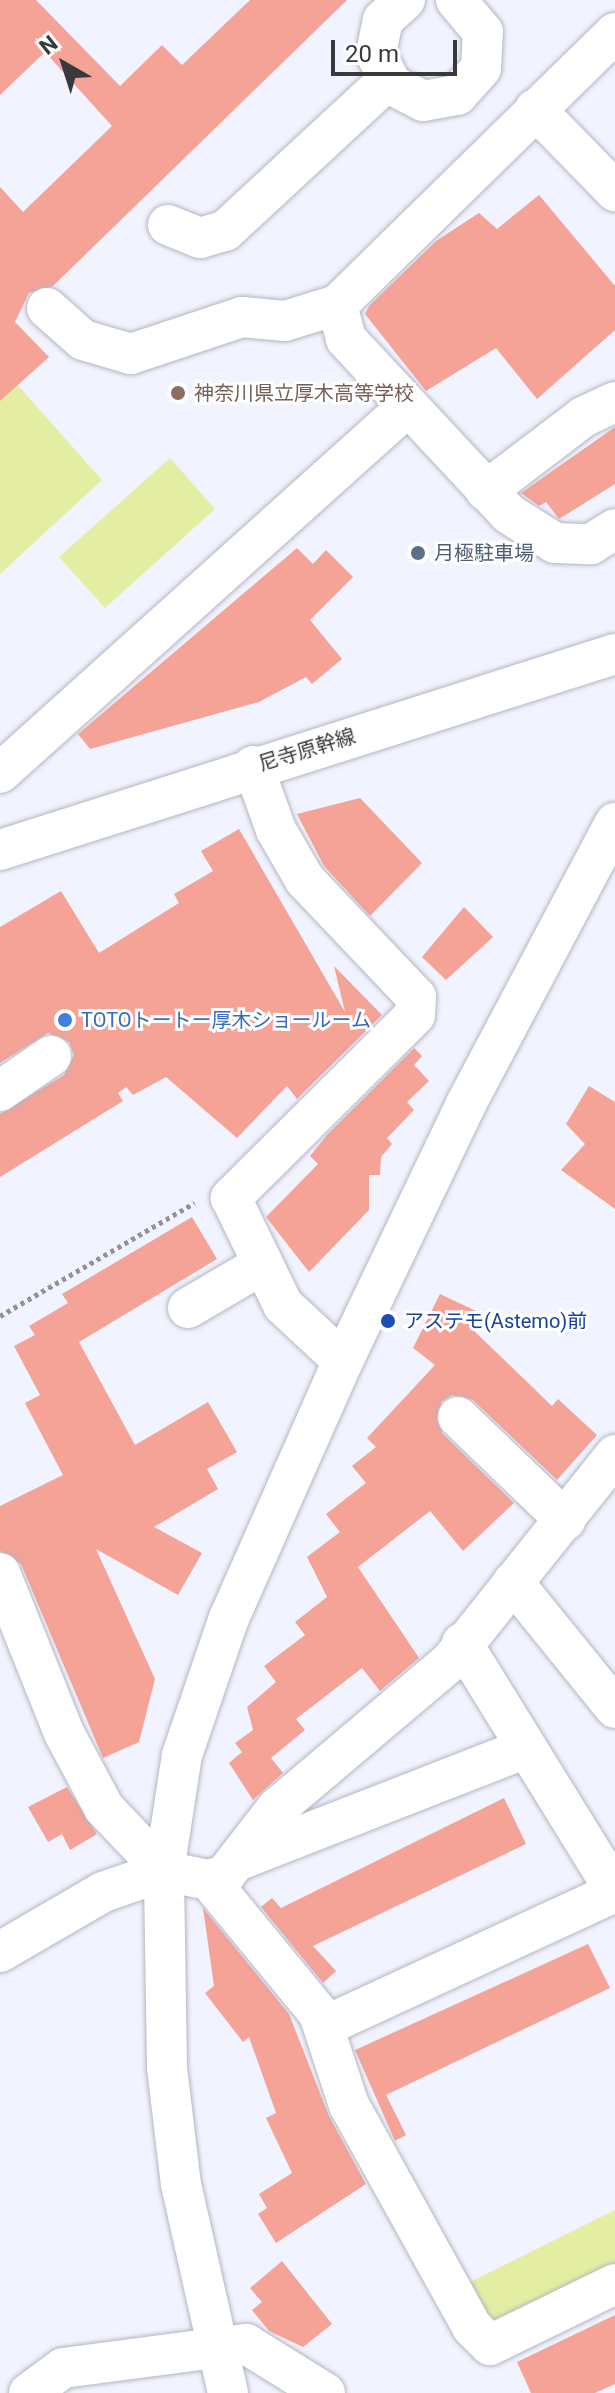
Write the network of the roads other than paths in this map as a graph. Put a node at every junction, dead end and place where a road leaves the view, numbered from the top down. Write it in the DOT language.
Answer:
graph roads {
  1 [pos="405,0"];
  2 [pos="461,1"];
  3 [pos="615,33"];
  4 [pos="388,80"];
  5 [pos="471,83"];
  6 [pos="523,120"];
  7 [pos="615,191"];
  8 [pos="168,225"];
  9 [pos="337,305"];
  10 [pos="47,308"];
  11 [pos="615,402"];
  12 [pos="406,408"];
  13 [pos="486,491"];
  14 [pos="615,529"];
  15 [pos="615,654"];
  16 [pos="253,766"];
  17 [pos="0,773"];
  18 [pos="615,823"];
  19 [pos="0,850"];
  20 [pos="51,1056"];
  21 [pos="0,1091"];
  22 [pos="263,1264"];
  23 [pos="188,1308"];
  24 [pos="343,1361"];
  25 [pos="458,1417"];
  26 [pos="613,1462"];
  27 [pos="565,1520"];
  28 [pos="0,1573"];
  29 [pos="513,1582"];
  30 [pos="462,1643"];
  31 [pos="615,1708"];
  32 [pos="526,1748"];
  33 [pos="224,1870"];
  34 [pos="164,1871"];
  35 [pos="615,1892"];
  36 [pos="0,1952"];
  37 [pos="325,2026"];
  38 [pos="615,2284"];
  39 [pos="218,2347"];
  40 [pos="29,2393"];
  41 [pos="228,2393"];
  42 [pos="325,2393"];
  1 -- 4 [label="street"];
  2 -- 5 [label="street"];
  3 -- 6 [label="street"];
  4 -- 5 [label="street"];
  4 -- 8 [label="street"];
  5 -- 6 [label="street"];
  6 -- 7 [label="street"];
  6 -- 9 [label="street"];
  9 -- 10 [label="street"];
  9 -- 12 [label="street"];
  11 -- 13 [label="street"];
  12 -- 13 [label="street"];
  12 -- 17 [label="street"];
  13 -- 14 [label="street"];
  15 -- 16 [label="street, 尼寺原幹線"];
  16 -- 19 [label="street, 尼寺原幹線"];
  16 -- 22 [label="street"];
  18 -- 24 [label="street"];
  20 -- 21 [label="street"];
  22 -- 23 [label="street"];
  22 -- 24 [label="street"];
  24 -- 34 [label="street"];
  25 -- 27 [label="street"];
  26 -- 27 [label="street"];
  27 -- 29 [label="street"];
  28 -- 34 [label="street"];
  29 -- 30 [label="street"];
  29 -- 31 [label="street"];
  30 -- 32 [label="street"];
  30 -- 33 [label="street"];
  32 -- 33 [label="street"];
  32 -- 35 [label="street"];
  33 -- 34 [label="street"];
  33 -- 37 [label="street"];
  34 -- 36 [label="street"];
  34 -- 39 [label="street"];
  35 -- 37 [label="street"];
  37 -- 38 [label="street"];
  39 -- 40 [label="street"];
  39 -- 41 [label="street"];
  39 -- 42 [label="street"];
}
